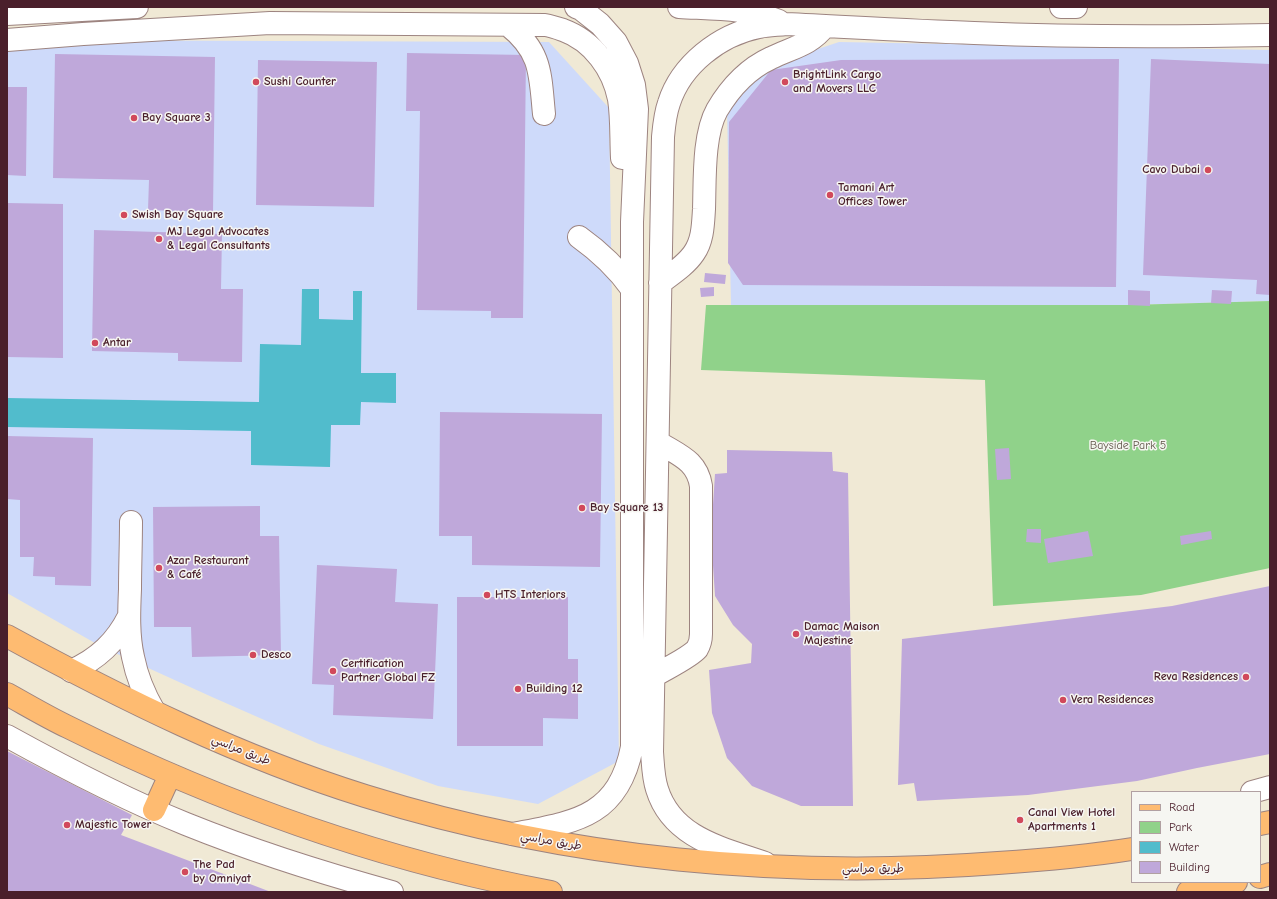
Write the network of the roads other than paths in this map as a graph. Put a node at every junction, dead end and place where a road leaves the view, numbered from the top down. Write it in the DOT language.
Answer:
graph roads {
  1 [pos="137,7"];
  2 [pos="576,7"];
  3 [pos="679,7"];
  4 [pos="1061,7"];
  5 [pos="1076,7"];
  6 [pos="11,14"];
  7 [pos="508,24"];
  8 [pos="786,24"];
  9 [pos="825,26"];
  10 [pos="1270,35"];
  11 [pos="11,40"];
  12 [pos="544,114"];
  13 [pos="632,222"];
  14 [pos="579,237"];
  15 [pos="660,283"];
  16 [pos="632,289"];
  17 [pos="658,442"];
  18 [pos="131,522"];
  19 [pos="129,616"];
  20 [pos="7,636"];
  21 [pos="71,671"];
  22 [pos="654,676"];
  23 [pos="7,694"];
  24 [pos="154,711"];
  25 [pos="7,736"];
  26 [pos="170,775"];
  27 [pos="1270,787"];
  28 [pos="1256,791"];
  29 [pos="154,810"];
  30 [pos="513,834"];
  31 [pos="1131,849"];
  32 [pos="775,867"];
  33 [pos="1231,883"];
  34 [pos="542,891"];
  35 [pos="392,892"];
  36 [pos="1188,892"];
  1 -- 6 [label="street"];
  2 -- 13 [label="street"];
  3 -- 8 [label="street"];
  4 -- 5 [label="street"];
  6 -- 11 [label="street"];
  7 -- 11 [label="street"];
  7 -- 12 [label="street"];
  7 -- 13 [label="street"];
  8 -- 9 [label="street"];
  8 -- 15 [label="street"];
  9 -- 10 [label="street"];
  9 -- 15 [label="street"];
  13 -- 16 [label="street"];
  14 -- 16 [label="street"];
  15 -- 17 [label="street"];
  16 -- 30 [label="street"];
  17 -- 22 [label="street"];
  17 -- 22 [label="street"];
  18 -- 19 [label="street"];
  19 -- 21 [label="street"];
  19 -- 24 [label="street"];
  20 -- 21 [label="main road, طريق مراسي"];
  21 -- 24 [label="main road, طريق مراسي"];
  22 -- 32 [label="street"];
  23 -- 26 [label="main road"];
  24 -- 30 [label="main road, طريق مراسي"];
  25 -- 29 [label="street"];
  26 -- 29 [label="main road"];
  26 -- 34 [label="main road"];
  27 -- 28 [label="street"];
  29 -- 35 [label="street"];
  30 -- 32 [label="main road, طريق مراسي"];
  31 -- 32 [label="main road, طريق مراسي"];
  33 -- 36 [label="main road"];
}
